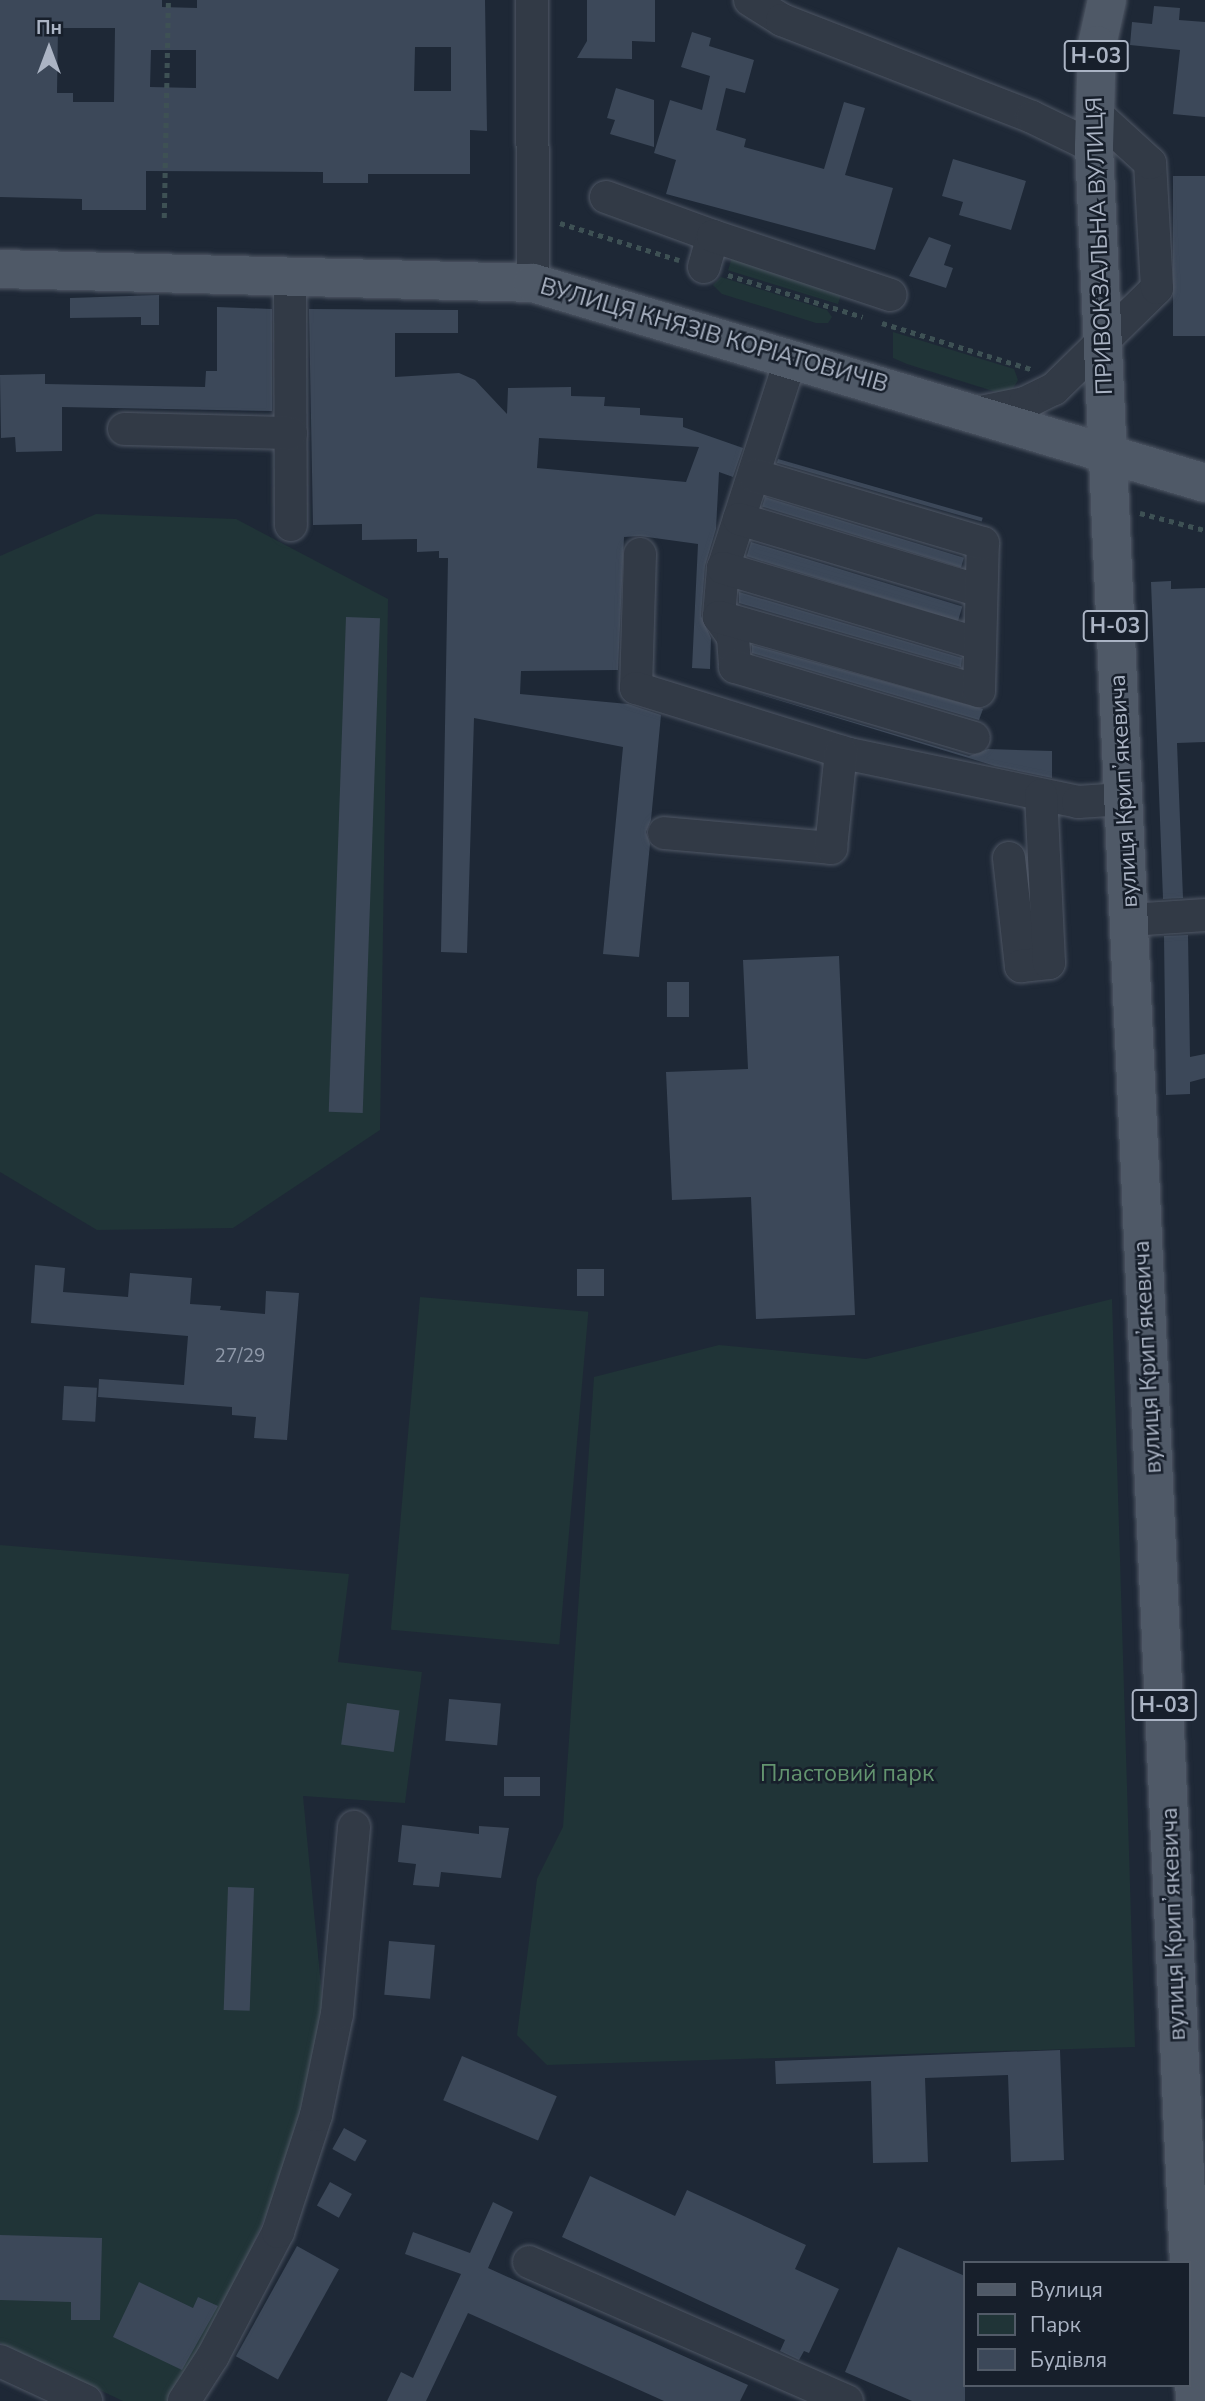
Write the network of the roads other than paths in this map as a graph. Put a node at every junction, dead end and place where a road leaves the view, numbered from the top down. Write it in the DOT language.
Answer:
graph roads {
  1 [pos="531,0"];
  2 [pos="750,0"];
  3 [pos="1107,0"];
  4 [pos="1094,130"];
  5 [pos="606,197"];
  6 [pos="713,236"];
  7 [pos="704,267"];
  8 [pos="0,269"];
  9 [pos="290,276"];
  10 [pos="533,283"];
  11 [pos="890,295"];
  12 [pos="1101,342"];
  13 [pos="791,358"];
  14 [pos="976,413"];
  15 [pos="124,429"];
  16 [pos="291,433"];
  17 [pos="1106,452"];
  18 [pos="754,475"];
  19 [pos="1205,483"];
  20 [pos="739,519"];
  21 [pos="291,525"];
  22 [pos="640,554"];
  23 [pos="723,568"];
  24 [pos="981,591"];
  25 [pos="719,617"];
  26 [pos="980,644"];
  27 [pos="974,738"];
  28 [pos="841,752"];
  29 [pos="1041,795"];
  30 [pos="1124,799"];
  31 [pos="664,833"];
  32 [pos="1009,859"];
  33 [pos="1205,915"];
  34 [pos="1130,920"];
  35 [pos="354,1827"];
  36 [pos="1189,2261"];
  37 [pos="528,2262"];
  38 [pos="1191,2319"];
  39 [pos="0,2361"];
  40 [pos="86,2401"];
  41 [pos="184,2401"];
  42 [pos="846,2401"];
  43 [pos="1195,2401"];
  1 -- 10 [label="street"];
  2 -- 4 [label="street"];
  3 -- 4 [label="main road, ПРИВОКЗАЛЬНА ВУЛИЦЯ / Н-03"];
  4 -- 12 [label="main road, ПРИВОКЗАЛЬНА ВУЛИЦЯ / Н-03"];
  4 -- 12 [label="street"];
  5 -- 6 [label="street"];
  6 -- 7 [label="street"];
  6 -- 11 [label="street"];
  8 -- 9 [label="main road, ВУЛИЦЯ КНЯЗІВ КОРІАТОВИЧІВ"];
  9 -- 10 [label="main road, ВУЛИЦЯ КНЯЗІВ КОРІАТОВИЧІВ"];
  9 -- 16 [label="street"];
  10 -- 13 [label="main road, ВУЛИЦЯ КНЯЗІВ КОРІАТОВИЧІВ"];
  12 -- 14 [label="street"];
  12 -- 17 [label="main road, ПРИВОКЗАЛЬНА ВУЛИЦЯ / Н-03"];
  13 -- 14 [label="main road, ВУЛИЦЯ КНЯЗІВ КОРІАТОВИЧІВ"];
  13 -- 18 [label="street"];
  14 -- 17 [label="main road, ВУЛИЦЯ КНЯЗІВ КОРІАТОВИЧІВ"];
  15 -- 16 [label="street"];
  16 -- 21 [label="street"];
  17 -- 19 [label="main road, ВУЛИЦЯ КНЯЗІВ КОРІАТОВИЧІВ"];
  17 -- 30 [label="main road, вулиця Крипʼякевича / Н-03"];
  18 -- 20 [label="street"];
  18 -- 24 [label="street"];
  20 -- 23 [label="street"];
  20 -- 24 [label="street"];
  22 -- 28 [label="street"];
  23 -- 25 [label="street"];
  23 -- 26 [label="street"];
  24 -- 26 [label="street"];
  25 -- 26 [label="street"];
  25 -- 27 [label="street"];
  28 -- 29 [label="street"];
  28 -- 31 [label="street"];
  29 -- 30 [label="street"];
  29 -- 32 [label="street"];
  30 -- 34 [label="main road, вулиця Крипʼякевича / Н-03"];
  33 -- 34 [label="street"];
  34 -- 36 [label="main road, вулиця Крипʼякевича / Н-03"];
  35 -- 41 [label="street"];
  37 -- 42 [label="street"];
  38 -- 43 [label="main road"];
  39 -- 40 [label="street"];
}
